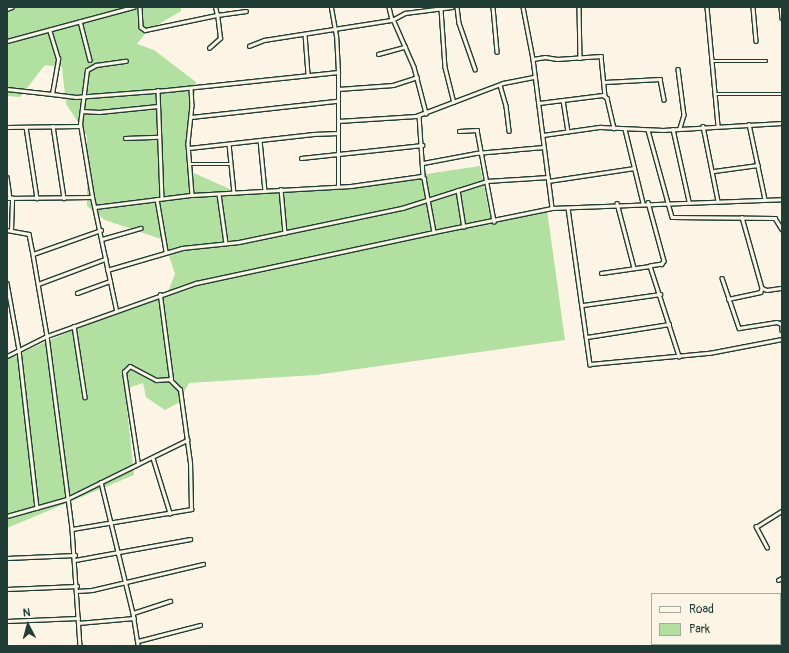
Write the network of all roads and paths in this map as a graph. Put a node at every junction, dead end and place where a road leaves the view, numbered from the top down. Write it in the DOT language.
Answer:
graph roads {
  1 [pos="12,7"];
  2 [pos="133,7"];
  3 [pos="140,7"];
  4 [pos="215,7"];
  5 [pos="331,7"];
  6 [pos="389,7"];
  7 [pos="452,7"];
  8 [pos="457,7"];
  9 [pos="493,7"];
  10 [pos="523,7"];
  11 [pos="579,7"];
  12 [pos="706,7"];
  13 [pos="753,7"];
  14 [pos="781,7"];
  15 [pos="7,9"];
  16 [pos="441,9"];
  17 [pos="246,11"];
  18 [pos="217,15"];
  19 [pos="782,18"];
  20 [pos="392,20"];
  21 [pos="80,22"];
  22 [pos="335,29"];
  23 [pos="49,30"];
  24 [pos="305,34"];
  25 [pos="7,41"];
  26 [pos="756,41"];
  27 [pos="249,46"];
  28 [pos="405,47"];
  29 [pos="208,48"];
  30 [pos="497,52"];
  31 [pos="378,54"];
  32 [pos="580,58"];
  33 [pos="533,59"];
  34 [pos="90,60"];
  35 [pos="126,61"];
  36 [pos="712,61"];
  37 [pos="766,61"];
  38 [pos="475,69"];
  39 [pos="678,69"];
  40 [pos="338,72"];
  41 [pos="308,74"];
  42 [pos="417,77"];
  43 [pos="534,77"];
  44 [pos="605,82"];
  45 [pos="500,85"];
  46 [pos="191,88"];
  47 [pos="7,89"];
  48 [pos="338,89"];
  49 [pos="158,90"];
  50 [pos="52,94"];
  51 [pos="715,94"];
  52 [pos="782,94"];
  53 [pos="84,96"];
  54 [pos="606,96"];
  55 [pos="563,100"];
  56 [pos="664,100"];
  57 [pos="337,102"];
  58 [pos="454,102"];
  59 [pos="538,103"];
  60 [pos="158,106"];
  61 [pos="82,111"];
  62 [pos="426,113"];
  63 [pos="419,115"];
  64 [pos="191,117"];
  65 [pos="338,121"];
  66 [pos="782,123"];
  67 [pos="749,124"];
  68 [pos="718,125"];
  69 [pos="26,126"];
  70 [pos="53,126"];
  71 [pos="80,126"];
  72 [pos="703,126"];
  73 [pos="7,127"];
  74 [pos="614,128"];
  75 [pos="680,128"];
  76 [pos="625,129"];
  77 [pos="673,129"];
  78 [pos="648,130"];
  79 [pos="459,131"];
  80 [pos="509,131"];
  81 [pos="568,131"];
  82 [pos="338,133"];
  83 [pos="543,135"];
  84 [pos="160,137"];
  85 [pos="125,138"];
  86 [pos="260,140"];
  87 [pos="228,144"];
  88 [pos="422,145"];
  89 [pos="544,147"];
  90 [pos="189,148"];
  91 [pos="339,153"];
  92 [pos="481,153"];
  93 [pos="301,158"];
  94 [pos="423,163"];
  95 [pos="190,164"];
  96 [pos="230,164"];
  97 [pos="758,165"];
  98 [pos="634,168"];
  99 [pos="714,171"];
  100 [pos="423,176"];
  101 [pos="548,177"];
  102 [pos="7,178"];
  103 [pos="487,181"];
  104 [pos="548,182"];
  105 [pos="338,185"];
  106 [pos="281,189"];
  107 [pos="458,190"];
  108 [pos="265,191"];
  109 [pos="234,193"];
  110 [pos="219,194"];
  111 [pos="192,195"];
  112 [pos="10,198"];
  113 [pos="37,198"];
  114 [pos="64,198"];
  115 [pos="92,198"];
  116 [pos="157,198"];
  117 [pos="162,198"];
  118 [pos="428,199"];
  119 [pos="765,199"];
  120 [pos="782,199"];
  121 [pos="689,201"];
  122 [pos="718,201"];
  123 [pos="643,202"];
  124 [pos="648,202"];
  125 [pos="666,202"];
  126 [pos="617,204"];
  127 [pos="95,207"];
  128 [pos="552,208"];
  129 [pos="568,208"];
  130 [pos="742,217"];
  131 [pos="494,221"];
  132 [pos="464,227"];
  133 [pos="140,228"];
  134 [pos="782,229"];
  135 [pos="9,230"];
  136 [pos="101,230"];
  137 [pos="285,232"];
  138 [pos="434,232"];
  139 [pos="102,239"];
  140 [pos="226,243"];
  141 [pos="166,252"];
  142 [pos="33,254"];
  143 [pos="105,258"];
  144 [pos="650,266"];
  145 [pos="634,268"];
  146 [pos="107,270"];
  147 [pos="602,273"];
  148 [pos="722,278"];
  149 [pos="110,281"];
  150 [pos="7,283"];
  151 [pos="38,284"];
  152 [pos="762,288"];
  153 [pos="782,288"];
  154 [pos="77,293"];
  155 [pos="660,294"];
  156 [pos="160,295"];
  157 [pos="728,299"];
  158 [pos="583,305"];
  159 [pos="116,310"];
  160 [pos="781,323"];
  161 [pos="669,324"];
  162 [pos="74,326"];
  163 [pos="782,330"];
  164 [pos="47,336"];
  165 [pos="587,336"];
  166 [pos="782,338"];
  167 [pos="19,350"];
  168 [pos="7,356"];
  169 [pos="679,356"];
  170 [pos="170,380"];
  171 [pos="85,397"];
  172 [pos="187,440"];
  173 [pos="153,458"];
  174 [pos="138,464"];
  175 [pos="101,482"];
  176 [pos="67,499"];
  177 [pos="37,508"];
  178 [pos="782,511"];
  179 [pos="170,513"];
  180 [pos="7,516"];
  181 [pos="112,523"];
  182 [pos="72,529"];
  183 [pos="190,539"];
  184 [pos="767,548"];
  185 [pos="118,551"];
  186 [pos="75,555"];
  187 [pos="7,558"];
  188 [pos="75,560"];
  189 [pos="203,564"];
  190 [pos="782,578"];
  191 [pos="778,580"];
  192 [pos="125,582"];
  193 [pos="77,586"];
  194 [pos="7,589"];
  195 [pos="77,591"];
  196 [pos="170,602"];
  197 [pos="133,613"];
  198 [pos="78,618"];
  199 [pos="134,618"];
  200 [pos="7,621"];
  201 [pos="78,623"];
  202 [pos="200,624"];
  203 [pos="138,642"];
  204 [pos="80,646"];
  205 [pos="138,646"];
  1 -- 15 [label="street"];
  2 -- 21 [label="street"];
  3 -- 18 [label="street"];
  4 -- 18 [label="street"];
  5 -- 22 [label="street"];
  6 -- 20 [label="street"];
  7 -- 16 [label="street"];
  8 -- 38 [label="street"];
  9 -- 30 [label="street"];
  10 -- 33 [label="street"];
  11 -- 32 [label="street"];
  12 -- 36 [label="street"];
  13 -- 26 [label="street"];
  14 -- 19 [label="street"];
  16 -- 20 [label="street"];
  16 -- 58 [label="street"];
  17 -- 18 [label="street"];
  18 -- 29 [label="street"];
  20 -- 22 [label="street"];
  20 -- 28 [label="street"];
  21 -- 23 [label="street"];
  21 -- 34 [label="street"];
  22 -- 24 [label="street"];
  22 -- 40 [label="street"];
  23 -- 25 [label="street"];
  23 -- 50 [label="street"];
  24 -- 27 [label="street"];
  24 -- 41 [label="street"];
  28 -- 31 [label="street"];
  28 -- 42 [label="street"];
  32 -- 33 [label="street"];
  32 -- 44 [label="street"];
  33 -- 43 [label="street"];
  35 -- 53 [label="street"];
  36 -- 37 [label="street"];
  36 -- 51 [label="street"];
  39 -- 75 [label="street"];
  40 -- 41 [label="street"];
  40 -- 48 [label="street"];
  41 -- 46 [label="street"];
  42 -- 48 [label="street"];
  42 -- 62 [label="street"];
  43 -- 45 [label="street"];
  43 -- 59 [label="street"];
  44 -- 54 [label="street"];
  44 -- 56 [label="street"];
  45 -- 58 [label="street"];
  45 -- 80 [label="street"];
  46 -- 49 [label="street"];
  46 -- 64 [label="street"];
  47 -- 50 [label="street"];
  48 -- 57 [label="street"];
  49 -- 53 [label="street"];
  49 -- 60 [label="street"];
  50 -- 53 [label="street"];
  51 -- 52 [label="street"];
  51 -- 68 [label="street"];
  53 -- 61 [label="street"];
  54 -- 55 [label="street"];
  54 -- 74 [label="street"];
  55 -- 59 [label="street"];
  55 -- 81 [label="street"];
  57 -- 64 [label="street"];
  57 -- 65 [label="street"];
  58 -- 62 [label="street"];
  59 -- 83 [label="street"];
  60 -- 61 [label="street"];
  60 -- 84 [label="street"];
  61 -- 71 [label="street"];
  62 -- 63 [label="street"];
  63 -- 65 [label="street"];
  63 -- 88 [label="street"];
  64 -- 90 [label="street"];
  65 -- 82 [label="street"];
  66 -- 67 [label="street"];
  67 -- 68 [label="street"];
  67 -- 97 [label="street"];
  68 -- 72 [label="street"];
  69 -- 70 [label="street"];
  69 -- 73 [label="street"];
  69 -- 113 [label="street"];
  70 -- 71 [label="street"];
  70 -- 114 [label="street"];
  71 -- 115 [label="street"];
  72 -- 75 [label="street"];
  72 -- 99 [label="street"];
  74 -- 76 [label="street"];
  74 -- 81 [label="street"];
  75 -- 77 [label="street"];
  76 -- 78 [label="street"];
  76 -- 98 [label="street"];
  77 -- 78 [label="street"];
  77 -- 121 [label="street"];
  78 -- 125 [label="street"];
  79 -- 92 [label="street"];
  81 -- 83 [label="street"];
  82 -- 86 [label="street"];
  82 -- 91 [label="street"];
  83 -- 89 [label="street"];
  84 -- 85 [label="street"];
  84 -- 117 [label="street"];
  86 -- 87 [label="street"];
  86 -- 108 [label="street"];
  87 -- 90 [label="street"];
  87 -- 96 [label="street"];
  88 -- 91 [label="street"];
  88 -- 94 [label="street"];
  89 -- 92 [label="street"];
  89 -- 101 [label="street"];
  90 -- 95 [label="street"];
  91 -- 93 [label="street"];
  91 -- 105 [label="street"];
  92 -- 94 [label="street"];
  92 -- 103 [label="street"];
  94 -- 100 [label="street"];
  95 -- 96 [label="street"];
  95 -- 111 [label="street"];
  96 -- 109 [label="street"];
  97 -- 99 [label="street"];
  97 -- 119 [label="street"];
  98 -- 104 [label="street"];
  98 -- 123 [label="street"];
  99 -- 122 [label="street"];
  100 -- 105 [label="street"];
  100 -- 118 [label="street"];
  101 -- 103 [label="street"];
  101 -- 104 [label="street"];
  102 -- 112 [label="street"];
  103 -- 107 [label="street"];
  103 -- 131 [label="street"];
  104 -- 128 [label="street"];
  105 -- 106 [label="street"];
  106 -- 108 [label="street"];
  106 -- 137 [label="street"];
  107 -- 118 [label="street"];
  107 -- 132 [label="street"];
  108 -- 109 [label="street"];
  109 -- 110 [label="street"];
  110 -- 111 [label="street"];
  110 -- 140 [label="street"];
  111 -- 117 [label="street"];
  112 -- 113 [label="street"];
  112 -- 135 [label="street"];
  113 -- 114 [label="street"];
  114 -- 115 [label="street"];
  115 -- 127 [label="street"];
  116 -- 117 [label="street"];
  116 -- 127 [label="street"];
  116 -- 141 [label="street"];
  118 -- 137 [label="street"];
  118 -- 138 [label="street"];
  119 -- 120 [label="street"];
  119 -- 122 [label="street"];
  121 -- 122 [label="street"];
  121 -- 125 [label="street"];
  123 -- 124 [label="street"];
  123 -- 126 [label="street"];
  124 -- 125 [label="street"];
  124 -- 144 [label="street"];
  125 -- 130 [label="street"];
  126 -- 129 [label="street"];
  126 -- 145 [label="street"];
  127 -- 136 [label="street"];
  128 -- 129 [label="street"];
  128 -- 131 [label="street"];
  129 -- 158 [label="street"];
  130 -- 134 [label="street"];
  130 -- 152 [label="street"];
  131 -- 132 [label="street"];
  132 -- 138 [label="street"];
  133 -- 139 [label="street"];
  135 -- 142 [label="street"];
  136 -- 139 [label="street"];
  136 -- 142 [label="street"];
  137 -- 140 [label="street"];
  138 -- 156 [label="street"];
  139 -- 143 [label="street"];
  140 -- 141 [label="street"];
  141 -- 146 [label="street"];
  142 -- 151 [label="street"];
  143 -- 146 [label="street"];
  143 -- 151 [label="street"];
  144 -- 145 [label="street"];
  144 -- 155 [label="street"];
  145 -- 147 [label="street"];
  146 -- 149 [label="street"];
  148 -- 157 [label="street"];
  149 -- 154 [label="street"];
  149 -- 159 [label="street"];
  150 -- 167 [label="street"];
  151 -- 164 [label="street"];
  152 -- 153 [label="street"];
  152 -- 157 [label="street"];
  155 -- 158 [label="street"];
  155 -- 161 [label="street"];
  156 -- 159 [label="street"];
  156 -- 170 [label="street"];
  157 -- 160 [label="street"];
  158 -- 165 [label="street"];
  159 -- 162 [label="street"];
  160 -- 163 [label="street"];
  161 -- 165 [label="street"];
  161 -- 169 [label="street"];
  162 -- 164 [label="street"];
  162 -- 171 [label="street"];
  164 -- 167 [label="street"];
  164 -- 176 [label="street"];
  165 -- 169 [label="street"];
  166 -- 169 [label="street"];
  167 -- 168 [label="street"];
  167 -- 177 [label="street"];
  170 -- 172 [label="street"];
  170 -- 174 [label="street"];
  172 -- 173 [label="street"];
  172 -- 179 [label="street"];
  173 -- 174 [label="street"];
  173 -- 179 [label="street"];
  174 -- 175 [label="street"];
  175 -- 176 [label="street"];
  175 -- 181 [label="street"];
  176 -- 177 [label="street"];
  176 -- 182 [label="street"];
  177 -- 180 [label="street"];
  178 -- 184 [label="street"];
  179 -- 181 [label="street"];
  181 -- 182 [label="street"];
  181 -- 185 [label="street"];
  182 -- 186 [label="street"];
  183 -- 185 [label="street"];
  185 -- 188 [label="street"];
  185 -- 192 [label="street"];
  186 -- 187 [label="street"];
  186 -- 188 [label="street"];
  188 -- 193 [label="street"];
  189 -- 192 [label="street"];
  190 -- 191 [label="street"];
  192 -- 195 [label="street"];
  192 -- 197 [label="street"];
  193 -- 194 [label="street"];
  193 -- 195 [label="street"];
  195 -- 198 [label="street"];
  196 -- 197 [label="street"];
  197 -- 199 [label="street"];
  198 -- 200 [label="street"];
  198 -- 201 [label="street"];
  199 -- 201 [label="street"];
  199 -- 203 [label="street"];
  201 -- 204 [label="street"];
  202 -- 203 [label="street"];
  203 -- 205 [label="street"];
}
